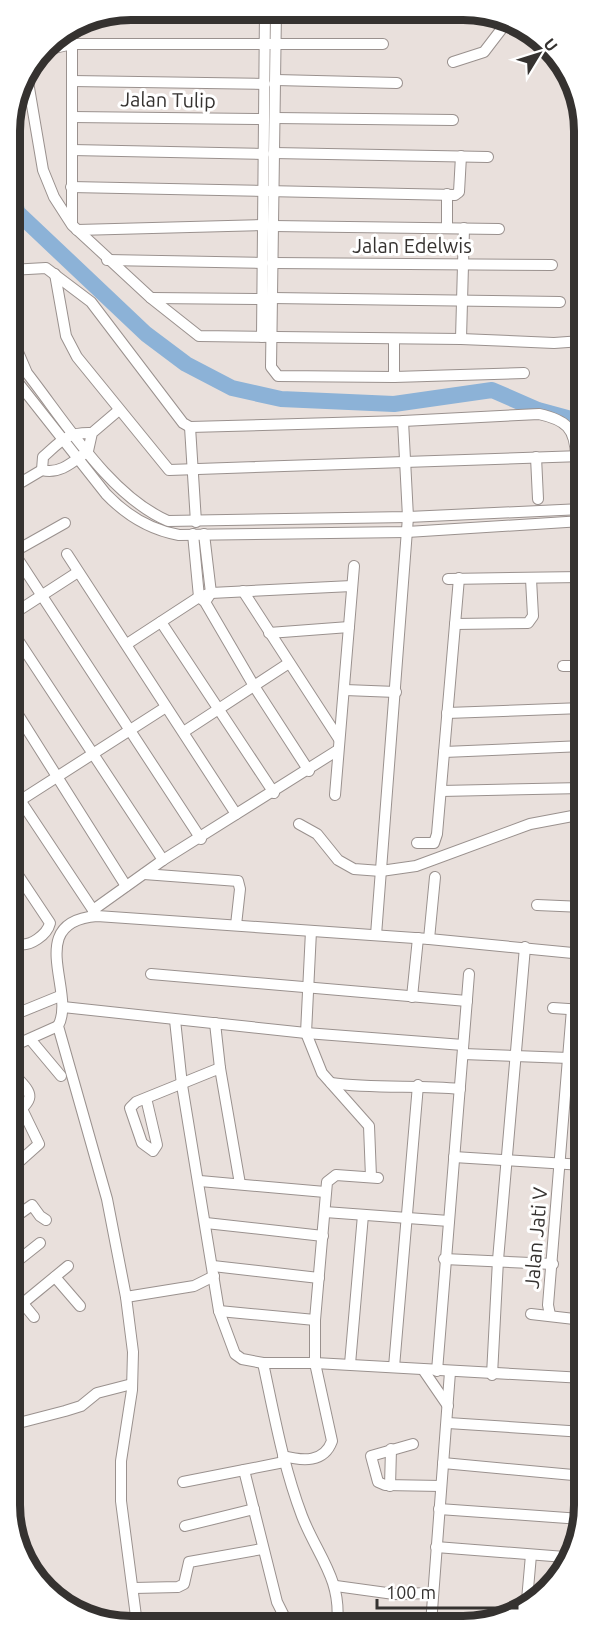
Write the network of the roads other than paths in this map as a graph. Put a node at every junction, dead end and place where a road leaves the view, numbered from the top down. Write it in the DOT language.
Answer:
graph roads {
  1 [pos="266,20"];
  2 [pos="274,20"];
  3 [pos="503,27"];
  4 [pos="72,36"];
  5 [pos="72,44"];
  6 [pos="270,44"];
  7 [pos="383,44"];
  8 [pos="58,47"];
  9 [pos="453,62"];
  10 [pos="72,81"];
  11 [pos="270,82"];
  12 [pos="397,83"];
  13 [pos="29,86"];
  14 [pos="72,117"];
  15 [pos="270,118"];
  16 [pos="453,120"];
  17 [pos="72,150"];
  18 [pos="269,153"];
  19 [pos="461,156"];
  20 [pos="488,157"];
  21 [pos="71,187"];
  22 [pos="269,190"];
  23 [pos="447,194"];
  24 [pos="268,226"];
  25 [pos="75,227"];
  26 [pos="447,228"];
  27 [pos="464,228"];
  28 [pos="500,229"];
  29 [pos="107,260"];
  30 [pos="268,263"];
  31 [pos="463,264"];
  32 [pos="552,265"];
  33 [pos="20,269"];
  34 [pos="55,274"];
  35 [pos="151,298"];
  36 [pos="267,299"];
  37 [pos="462,301"];
  38 [pos="560,302"];
  39 [pos="267,337"];
  40 [pos="394,339"];
  41 [pos="461,339"];
  42 [pos="574,342"];
  43 [pos="20,357"];
  44 [pos="524,373"];
  45 [pos="394,378"];
  46 [pos="20,385"];
  47 [pos="118,410"];
  48 [pos="403,421"];
  49 [pos="190,427"];
  50 [pos="73,432"];
  51 [pos="92,433"];
  52 [pos="574,436"];
  53 [pos="63,440"];
  54 [pos="88,451"];
  55 [pos="574,456"];
  56 [pos="536,457"];
  57 [pos="78,459"];
  58 [pos="407,463"];
  59 [pos="191,469"];
  60 [pos="42,470"];
  61 [pos="20,483"];
  62 [pos="537,499"];
  63 [pos="574,509"];
  64 [pos="408,517"];
  65 [pos="179,522"];
  66 [pos="196,522"];
  67 [pos="574,522"];
  68 [pos="65,523"];
  69 [pos="407,532"];
  70 [pos="198,534"];
  71 [pos="179,535"];
  72 [pos="20,546"];
  73 [pos="67,554"];
  74 [pos="20,563"];
  75 [pos="354,566"];
  76 [pos="78,572"];
  77 [pos="574,577"];
  78 [pos="531,579"];
  79 [pos="352,586"];
  80 [pos="243,591"];
  81 [pos="44,596"];
  82 [pos="205,597"];
  83 [pos="20,610"];
  84 [pos="161,622"];
  85 [pos="455,624"];
  86 [pos="349,627"];
  87 [pos="269,633"];
  88 [pos="20,643"];
  89 [pos="127,644"];
  90 [pos="289,663"];
  91 [pos="562,666"];
  92 [pos="574,666"];
  93 [pos="254,686"];
  94 [pos="345,690"];
  95 [pos="396,692"];
  96 [pos="166,707"];
  97 [pos="574,708"];
  98 [pos="217,710"];
  99 [pos="447,713"];
  100 [pos="20,717"];
  101 [pos="132,729"];
  102 [pos="184,731"];
  103 [pos="339,745"];
  104 [pos="574,746"];
  105 [pos="444,752"];
  106 [pos="95,754"];
  107 [pos="309,771"];
  108 [pos="59,777"];
  109 [pos="574,788"];
  110 [pos="441,791"];
  111 [pos="274,793"];
  112 [pos="334,795"];
  113 [pos="21,801"];
  114 [pos="236,814"];
  115 [pos="574,816"];
  116 [pos="299,824"];
  117 [pos="201,839"];
  118 [pos="417,843"];
  119 [pos="163,860"];
  120 [pos="381,871"];
  121 [pos="144,874"];
  122 [pos="435,877"];
  123 [pos="20,878"];
  124 [pos="126,886"];
  125 [pos="537,904"];
  126 [pos="573,906"];
  127 [pos="95,913"];
  128 [pos="236,925"];
  129 [pos="311,931"];
  130 [pos="376,935"];
  131 [pos="424,939"];
  132 [pos="20,944"];
  133 [pos="525,947"];
  134 [pos="573,953"];
  135 [pos="151,974"];
  136 [pos="469,974"];
  137 [pos="309,989"];
  138 [pos="412,997"];
  139 [pos="62,1001"];
  140 [pos="467,1001"];
  141 [pos="553,1008"];
  142 [pos="573,1010"];
  143 [pos="20,1013"];
  144 [pos="175,1020"];
  145 [pos="215,1023"];
  146 [pos="58,1026"];
  147 [pos="306,1033"];
  148 [pos="573,1035"];
  149 [pos="30,1039"];
  150 [pos="20,1043"];
  151 [pos="463,1049"];
  152 [pos="516,1056"];
  153 [pos="569,1058"];
  154 [pos="220,1068"];
  155 [pos="61,1076"];
  156 [pos="20,1080"];
  157 [pos="331,1083"];
  158 [pos="182,1085"];
  159 [pos="418,1085"];
  160 [pos="460,1089"];
  161 [pos="146,1098"];
  162 [pos="22,1109"];
  163 [pos="454,1157"];
  164 [pos="508,1161"];
  165 [pos="20,1162"];
  166 [pos="561,1164"];
  167 [pos="573,1165"];
  168 [pos="200,1181"];
  169 [pos="240,1184"];
  170 [pos="325,1192"];
  171 [pos="325,1212"];
  172 [pos="20,1214"];
  173 [pos="363,1215"];
  174 [pos="405,1218"];
  175 [pos="46,1220"];
  176 [pos="448,1221"];
  177 [pos="206,1223"];
  178 [pos="323,1236"];
  179 [pos="40,1243"];
  180 [pos="20,1259"];
  181 [pos="444,1259"];
  182 [pos="498,1260"];
  183 [pos="553,1264"];
  184 [pos="68,1266"];
  185 [pos="213,1271"];
  186 [pos="55,1277"];
  187 [pos="319,1278"];
  188 [pos="126,1297"];
  189 [pos="20,1300"];
  190 [pos="23,1303"];
  191 [pos="80,1305"];
  192 [pos="219,1311"];
  193 [pos="531,1314"];
  194 [pos="550,1315"];
  195 [pos="34,1317"];
  196 [pos="573,1318"];
  197 [pos="315,1320"];
  198 [pos="263,1363"];
  199 [pos="315,1363"];
  200 [pos="350,1365"];
  201 [pos="394,1367"];
  202 [pos="424,1371"];
  203 [pos="437,1371"];
  204 [pos="450,1372"];
  205 [pos="492,1375"];
  206 [pos="573,1378"];
  207 [pos="132,1384"];
  208 [pos="448,1406"];
  209 [pos="20,1423"];
  210 [pos="448,1423"];
  211 [pos="573,1431"];
  212 [pos="413,1444"];
  213 [pos="391,1449"];
  214 [pos="284,1459"];
  215 [pos="443,1463"];
  216 [pos="244,1470"];
  217 [pos="573,1474"];
  218 [pos="183,1482"];
  219 [pos="390,1486"];
  220 [pos="441,1486"];
  221 [pos="254,1509"];
  222 [pos="439,1509"];
  223 [pos="572,1522"];
  224 [pos="185,1526"];
  225 [pos="436,1547"];
  226 [pos="262,1549"];
  227 [pos="531,1555"];
  228 [pos="560,1557"];
  229 [pos="336,1586"];
  230 [pos="134,1588"];
  231 [pos="433,1593"];
  232 [pos="527,1595"];
  233 [pos="136,1616"];
  234 [pos="283,1616"];
  235 [pos="337,1616"];
  236 [pos="432,1616"];
  1 -- 6 [label="street"];
  2 -- 6 [label="street"];
  3 -- 9 [label="street"];
  4 -- 5 [label="street"];
  5 -- 6 [label="street"];
  5 -- 8 [label="street"];
  5 -- 10 [label="street"];
  6 -- 7 [label="street"];
  6 -- 11 [label="street"];
  10 -- 11 [label="street"];
  10 -- 14 [label="street"];
  11 -- 12 [label="street"];
  11 -- 15 [label="street"];
  13 -- 25 [label="street"];
  14 -- 15 [label="street, Jalan Tulip"];
  14 -- 17 [label="street"];
  15 -- 16 [label="street, Jalan Tulip"];
  15 -- 18 [label="street"];
  17 -- 18 [label="street"];
  17 -- 21 [label="street"];
  18 -- 19 [label="street"];
  18 -- 22 [label="street"];
  19 -- 20 [label="street"];
  19 -- 23 [label="street"];
  21 -- 22 [label="street"];
  21 -- 25 [label="street"];
  22 -- 23 [label="street"];
  22 -- 24 [label="street"];
  23 -- 26 [label="street"];
  24 -- 25 [label="street"];
  24 -- 26 [label="street"];
  24 -- 30 [label="street"];
  25 -- 29 [label="street"];
  26 -- 27 [label="street"];
  27 -- 28 [label="street"];
  27 -- 31 [label="street"];
  29 -- 30 [label="street, Jalan Edelwis"];
  29 -- 35 [label="street"];
  30 -- 31 [label="street, Jalan Edelwis"];
  30 -- 36 [label="street"];
  31 -- 32 [label="street, Jalan Edelwis"];
  31 -- 37 [label="street"];
  33 -- 34 [label="street"];
  34 -- 47 [label="street"];
  34 -- 49 [label="street"];
  35 -- 36 [label="street"];
  35 -- 39 [label="street"];
  36 -- 37 [label="street"];
  36 -- 39 [label="street"];
  37 -- 38 [label="street"];
  37 -- 41 [label="street"];
  39 -- 40 [label="street"];
  39 -- 45 [label="street"];
  40 -- 41 [label="street"];
  40 -- 45 [label="street"];
  41 -- 42 [label="street"];
  43 -- 50 [label="street"];
  44 -- 45 [label="street"];
  46 -- 53 [label="street"];
  47 -- 51 [label="street"];
  47 -- 59 [label="street"];
  48 -- 49 [label="street"];
  48 -- 52 [label="street"];
  48 -- 58 [label="street"];
  49 -- 59 [label="street"];
  50 -- 51 [label="street"];
  50 -- 53 [label="street"];
  50 -- 54 [label="street"];
  51 -- 54 [label="street"];
  53 -- 57 [label="street"];
  53 -- 60 [label="street"];
  54 -- 57 [label="street"];
  54 -- 65 [label="street"];
  55 -- 56 [label="street"];
  56 -- 58 [label="street"];
  56 -- 62 [label="street"];
  57 -- 60 [label="street"];
  57 -- 71 [label="street"];
  58 -- 59 [label="street"];
  58 -- 64 [label="street"];
  59 -- 66 [label="street"];
  60 -- 61 [label="street"];
  63 -- 64 [label="street"];
  64 -- 66 [label="street"];
  64 -- 69 [label="street"];
  65 -- 66 [label="street"];
  65 -- 71 [label="street"];
  67 -- 69 [label="street"];
  68 -- 72 [label="street"];
  69 -- 70 [label="street"];
  69 -- 95 [label="street"];
  70 -- 71 [label="street"];
  70 -- 82 [label="street"];
  73 -- 76 [label="street"];
  74 -- 81 [label="street"];
  75 -- 79 [label="street"];
  76 -- 81 [label="street"];
  76 -- 89 [label="street"];
  77 -- 78 [label="street"];
  78 -- 85 [label="street"];
  78 -- 85 [label="street"];
  79 -- 80 [label="street"];
  79 -- 86 [label="street"];
  80 -- 82 [label="street"];
  80 -- 87 [label="street"];
  81 -- 83 [label="street"];
  81 -- 101 [label="street"];
  82 -- 84 [label="street"];
  82 -- 93 [label="street"];
  84 -- 89 [label="street"];
  84 -- 98 [label="street"];
  85 -- 99 [label="street"];
  86 -- 87 [label="street"];
  86 -- 94 [label="street"];
  87 -- 90 [label="street"];
  88 -- 106 [label="street"];
  89 -- 96 [label="street"];
  90 -- 93 [label="street"];
  90 -- 103 [label="street"];
  91 -- 92 [label="street"];
  93 -- 98 [label="street"];
  93 -- 107 [label="street"];
  94 -- 95 [label="street"];
  94 -- 103 [label="street"];
  95 -- 120 [label="street"];
  96 -- 101 [label="street"];
  96 -- 102 [label="street"];
  97 -- 99 [label="street"];
  98 -- 102 [label="street"];
  98 -- 111 [label="street"];
  99 -- 105 [label="street"];
  100 -- 108 [label="street"];
  101 -- 106 [label="street"];
  101 -- 117 [label="street"];
  102 -- 114 [label="street"];
  103 -- 107 [label="street"];
  103 -- 112 [label="street"];
  104 -- 105 [label="street"];
  105 -- 110 [label="street"];
  106 -- 108 [label="street"];
  106 -- 119 [label="street"];
  107 -- 111 [label="street"];
  108 -- 113 [label="street"];
  108 -- 124 [label="street"];
  109 -- 110 [label="street"];
  110 -- 118 [label="street"];
  111 -- 114 [label="street"];
  113 -- 127 [label="street"];
  114 -- 117 [label="street"];
  115 -- 120 [label="street"];
  116 -- 120 [label="street"];
  117 -- 119 [label="street"];
  119 -- 121 [label="street"];
  120 -- 130 [label="street"];
  121 -- 124 [label="street"];
  121 -- 128 [label="street"];
  122 -- 131 [label="street"];
  123 -- 132 [label="street"];
  124 -- 127 [label="street"];
  125 -- 126 [label="street"];
  127 -- 128 [label="street"];
  127 -- 139 [label="street"];
  128 -- 129 [label="street"];
  129 -- 130 [label="street"];
  129 -- 137 [label="street"];
  130 -- 131 [label="street"];
  131 -- 133 [label="street"];
  131 -- 138 [label="street"];
  133 -- 134 [label="street"];
  133 -- 152 [label="street"];
  135 -- 137 [label="street"];
  136 -- 140 [label="street"];
  137 -- 138 [label="street"];
  137 -- 147 [label="street"];
  138 -- 140 [label="street"];
  139 -- 143 [label="street"];
  139 -- 144 [label="street"];
  139 -- 146 [label="street"];
  140 -- 151 [label="street"];
  141 -- 142 [label="street"];
  144 -- 145 [label="street"];
  144 -- 158 [label="street"];
  145 -- 147 [label="street"];
  145 -- 154 [label="street"];
  146 -- 149 [label="street"];
  146 -- 188 [label="street"];
  147 -- 151 [label="street"];
  147 -- 157 [label="street"];
  148 -- 153 [label="street, Jalan Jati V"];
  149 -- 150 [label="street"];
  149 -- 155 [label="street"];
  151 -- 152 [label="street"];
  151 -- 160 [label="street"];
  152 -- 153 [label="street"];
  152 -- 164 [label="street"];
  153 -- 166 [label="street, Jalan Jati V"];
  154 -- 158 [label="street"];
  154 -- 169 [label="street"];
  156 -- 162 [label="street"];
  157 -- 159 [label="street"];
  157 -- 170 [label="street"];
  158 -- 161 [label="street"];
  158 -- 168 [label="street"];
  159 -- 160 [label="street"];
  159 -- 174 [label="street"];
  160 -- 163 [label="street"];
  162 -- 165 [label="street"];
  163 -- 164 [label="street"];
  163 -- 176 [label="street"];
  164 -- 166 [label="street"];
  164 -- 182 [label="street"];
  166 -- 167 [label="street"];
  166 -- 183 [label="street, Jalan Jati V"];
  168 -- 169 [label="street"];
  168 -- 177 [label="street"];
  169 -- 170 [label="street"];
  170 -- 171 [label="street"];
  171 -- 173 [label="street"];
  171 -- 178 [label="street"];
  172 -- 175 [label="street"];
  173 -- 174 [label="street"];
  173 -- 200 [label="street"];
  174 -- 176 [label="street"];
  174 -- 201 [label="street"];
  176 -- 181 [label="street"];
  177 -- 178 [label="street"];
  177 -- 185 [label="street"];
  178 -- 187 [label="street"];
  179 -- 180 [label="street"];
  181 -- 182 [label="street"];
  181 -- 203 [label="street"];
  182 -- 183 [label="street"];
  182 -- 205 [label="street"];
  183 -- 194 [label="street, Jalan Jati V"];
  184 -- 186 [label="street"];
  185 -- 187 [label="street"];
  185 -- 188 [label="street"];
  185 -- 192 [label="street"];
  186 -- 190 [label="street"];
  186 -- 191 [label="street"];
  187 -- 197 [label="street"];
  188 -- 207 [label="street"];
  189 -- 190 [label="street"];
  190 -- 195 [label="street"];
  192 -- 197 [label="street"];
  192 -- 198 [label="street"];
  193 -- 194 [label="street"];
  194 -- 196 [label="street"];
  197 -- 199 [label="street"];
  198 -- 199 [label="street"];
  198 -- 214 [label="street"];
  199 -- 200 [label="street"];
  199 -- 214 [label="street"];
  200 -- 201 [label="street"];
  201 -- 202 [label="street"];
  202 -- 203 [label="street"];
  202 -- 208 [label="street"];
  203 -- 204 [label="street"];
  204 -- 205 [label="street"];
  204 -- 208 [label="street"];
  205 -- 206 [label="street"];
  207 -- 209 [label="street"];
  207 -- 230 [label="street"];
  208 -- 210 [label="street"];
  210 -- 211 [label="street"];
  210 -- 215 [label="street"];
  212 -- 213 [label="street"];
  213 -- 219 [label="street"];
  213 -- 219 [label="street"];
  214 -- 216 [label="street"];
  214 -- 229 [label="street"];
  215 -- 217 [label="street"];
  215 -- 220 [label="street"];
  216 -- 218 [label="street"];
  216 -- 221 [label="street"];
  219 -- 220 [label="street"];
  220 -- 222 [label="street"];
  221 -- 224 [label="street"];
  221 -- 226 [label="street"];
  222 -- 223 [label="street"];
  222 -- 225 [label="street"];
  225 -- 227 [label="street"];
  225 -- 231 [label="street"];
  226 -- 230 [label="street"];
  226 -- 234 [label="street"];
  227 -- 228 [label="street"];
  227 -- 232 [label="street"];
  229 -- 231 [label="street"];
  229 -- 235 [label="street"];
  230 -- 233 [label="street"];
  231 -- 236 [label="street"];
}
